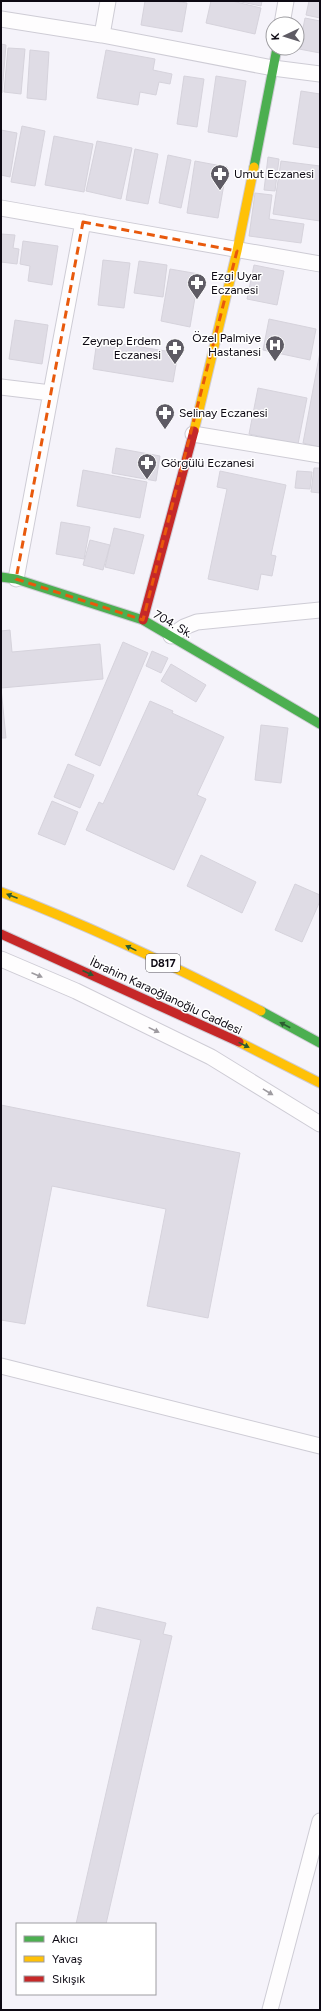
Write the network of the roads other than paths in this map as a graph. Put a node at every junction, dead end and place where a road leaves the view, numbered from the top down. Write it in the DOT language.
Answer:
graph roads {
  1 [pos="108,1"];
  2 [pos="286,1"];
  3 [pos="283,16"];
  4 [pos="1,19"];
  5 [pos="102,35"];
  6 [pos="275,56"];
  7 [pos="273,68"];
  8 [pos="320,74"];
  9 [pos="1,208"];
  10 [pos="83,222"];
  11 [pos="237,251"];
  12 [pos="320,264"];
  13 [pos="1,387"];
  14 [pos="51,393"];
  15 [pos="193,434"];
  16 [pos="320,455"];
  17 [pos="1,577"];
  18 [pos="16,579"];
  19 [pos="320,610"];
  20 [pos="143,620"];
  21 [pos="171,636"];
  22 [pos="320,724"];
  23 [pos="1,892"];
  24 [pos="1,934"];
  25 [pos="1,959"];
  26 [pos="320,1043"];
  27 [pos="320,1083"];
  28 [pos="320,1124"];
  29 [pos="1,1366"];
  30 [pos="320,1446"];
  31 [pos="320,1821"];
  32 [pos="270,2010"];
  1 -- 5 [label="street"];
  2 -- 3 [label="street"];
  4 -- 5 [label="street"];
  5 -- 7 [label="street"];
  6 -- 7 [label="main road"];
  7 -- 8 [label="street"];
  7 -- 11 [label="main road"];
  9 -- 10 [label="street"];
  10 -- 11 [label="street"];
  10 -- 14 [label="street"];
  11 -- 12 [label="street"];
  11 -- 15 [label="main road"];
  13 -- 14 [label="street"];
  14 -- 18 [label="street"];
  15 -- 16 [label="street"];
  15 -- 20 [label="main road"];
  17 -- 18 [label="main road, 704. Sk."];
  18 -- 20 [label="main road, 704. Sk."];
  19 -- 21 [label="street"];
  20 -- 21 [label="main road, 704. Sk."];
  21 -- 22 [label="main road, 704. Sk."];
  26 -- 23 [label="main road, D817, one-way"];
  24 -- 27 [label="main road, İbrahim Karaoğlanoğlu Caddesi, one-way"];
  25 -- 28 [label="street, one-way"];
  29 -- 30 [label="street"];
  31 -- 32 [label="street"];
}
